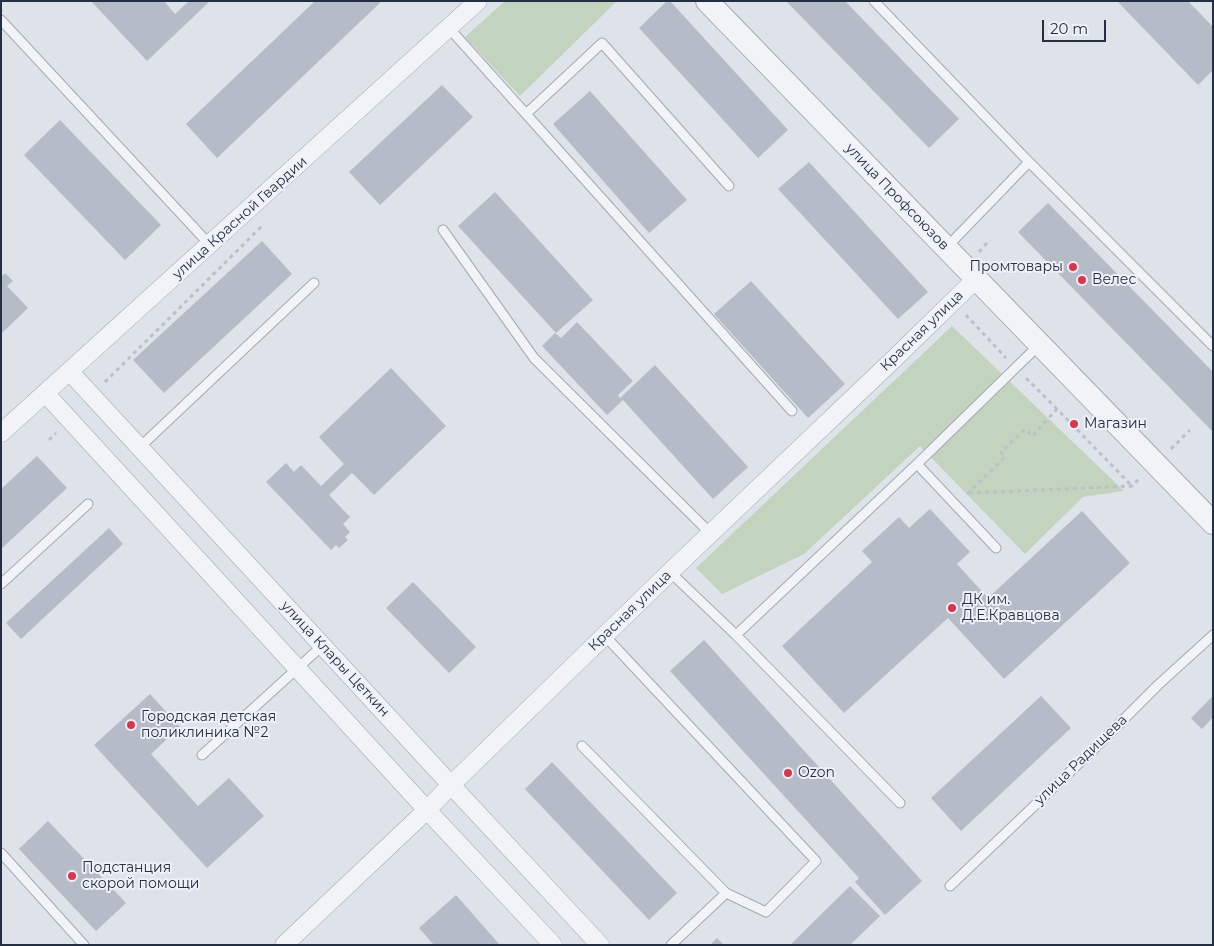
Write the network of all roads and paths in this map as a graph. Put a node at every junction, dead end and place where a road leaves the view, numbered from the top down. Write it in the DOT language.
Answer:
graph roads {
  1 [pos="478,1"];
  2 [pos="707,1"];
  3 [pos="874,1"];
  4 [pos="1,20"];
  5 [pos="449,28"];
  6 [pos="526,114"];
  7 [pos="1029,162"];
  8 [pos="729,186"];
  9 [pos="443,230"];
  10 [pos="210,245"];
  11 [pos="946,248"];
  12 [pos="977,278"];
  13 [pos="314,283"];
  14 [pos="952,302"];
  15 [pos="1040,344"];
  16 [pos="1213,346"];
  17 [pos="1016,367"];
  18 [pos="70,372"];
  19 [pos="46,394"];
  20 [pos="1057,409"];
  21 [pos="792,411"];
  22 [pos="1190,430"];
  23 [pos="1,433"];
  24 [pos="140,447"];
  25 [pos="1156,463"];
  26 [pos="917,464"];
  27 [pos="1132,486"];
  28 [pos="968,492"];
  29 [pos="88,504"];
  30 [pos="956,505"];
  31 [pos="1213,523"];
  32 [pos="711,534"];
  33 [pos="996,548"];
  34 [pos="670,572"];
  35 [pos="1,584"];
  36 [pos="736,635"];
  37 [pos="1213,635"];
  38 [pos="605,636"];
  39 [pos="323,645"];
  40 [pos="298,668"];
  41 [pos="582,746"];
  42 [pos="202,755"];
  43 [pos="451,785"];
  44 [pos="900,803"];
  45 [pos="427,810"];
  46 [pos="1,853"];
  47 [pos="950,886"];
  48 [pos="726,892"];
  49 [pos="84,945"];
  50 [pos="284,945"];
  51 [pos="553,945"];
  52 [pos="600,945"];
  53 [pos="671,945"];
  1 -- 5 [label="street, улица Красной Гвардии"];
  2 -- 11 [label="street, улица Профсоюзов"];
  3 -- 7 [label="lane"];
  4 -- 10 [label="lane"];
  5 -- 6 [label="lane"];
  5 -- 10 [label="street, улица Красной Гвардии"];
  6 -- 8 [label="lane"];
  6 -- 21 [label="lane"];
  7 -- 11 [label="lane"];
  7 -- 16 [label="lane"];
  9 -- 32 [label="lane"];
  10 -- 18 [label="street, улица Красной Гвардии"];
  11 -- 12 [label="street, улица Профсоюзов"];
  12 -- 14 [label="street, Красная улица"];
  12 -- 15 [label="street, улица Профсоюзов"];
  13 -- 24 [label="lane"];
  14 -- 17 [label="path"];
  14 -- 32 [label="street, Красная улица"];
  15 -- 17 [label="lane"];
  15 -- 25 [label="street, улица Профсоюзов"];
  17 -- 20 [label="path"];
  17 -- 26 [label="lane"];
  18 -- 19 [label="street, улица Красной Гвардии"];
  18 -- 24 [label="street, улица Клары Цеткин"];
  19 -- 23 [label="street, улица Красной Гвардии"];
  19 -- 40 [label="street"];
  20 -- 27 [label="path"];
  20 -- 28 [label="path"];
  22 -- 25 [label="path"];
  24 -- 39 [label="street, улица Клары Цеткин"];
  25 -- 27 [label="path"];
  25 -- 31 [label="street, улица Профсоюзов"];
  26 -- 30 [label="lane"];
  26 -- 36 [label="lane"];
  27 -- 28 [label="path"];
  28 -- 30 [label="path"];
  29 -- 35 [label="lane"];
  30 -- 33 [label="lane"];
  32 -- 34 [label="street, Красная улица"];
  34 -- 36 [label="lane"];
  34 -- 38 [label="street, Красная улица"];
  36 -- 44 [label="lane"];
  37 -- 47 [label="lane, улица Радищева"];
  38 -- 43 [label="street, Красная улица"];
  38 -- 48 [label="lane"];
  39 -- 40 [label="lane"];
  39 -- 43 [label="street, улица Клары Цеткин"];
  40 -- 42 [label="lane"];
  40 -- 45 [label="street"];
  41 -- 48 [label="lane"];
  43 -- 45 [label="street, Красная улица"];
  43 -- 52 [label="street, улица Клары Цеткин"];
  45 -- 50 [label="street, Красная улица"];
  45 -- 51 [label="street"];
  46 -- 49 [label="lane"];
  48 -- 53 [label="lane"];
}
